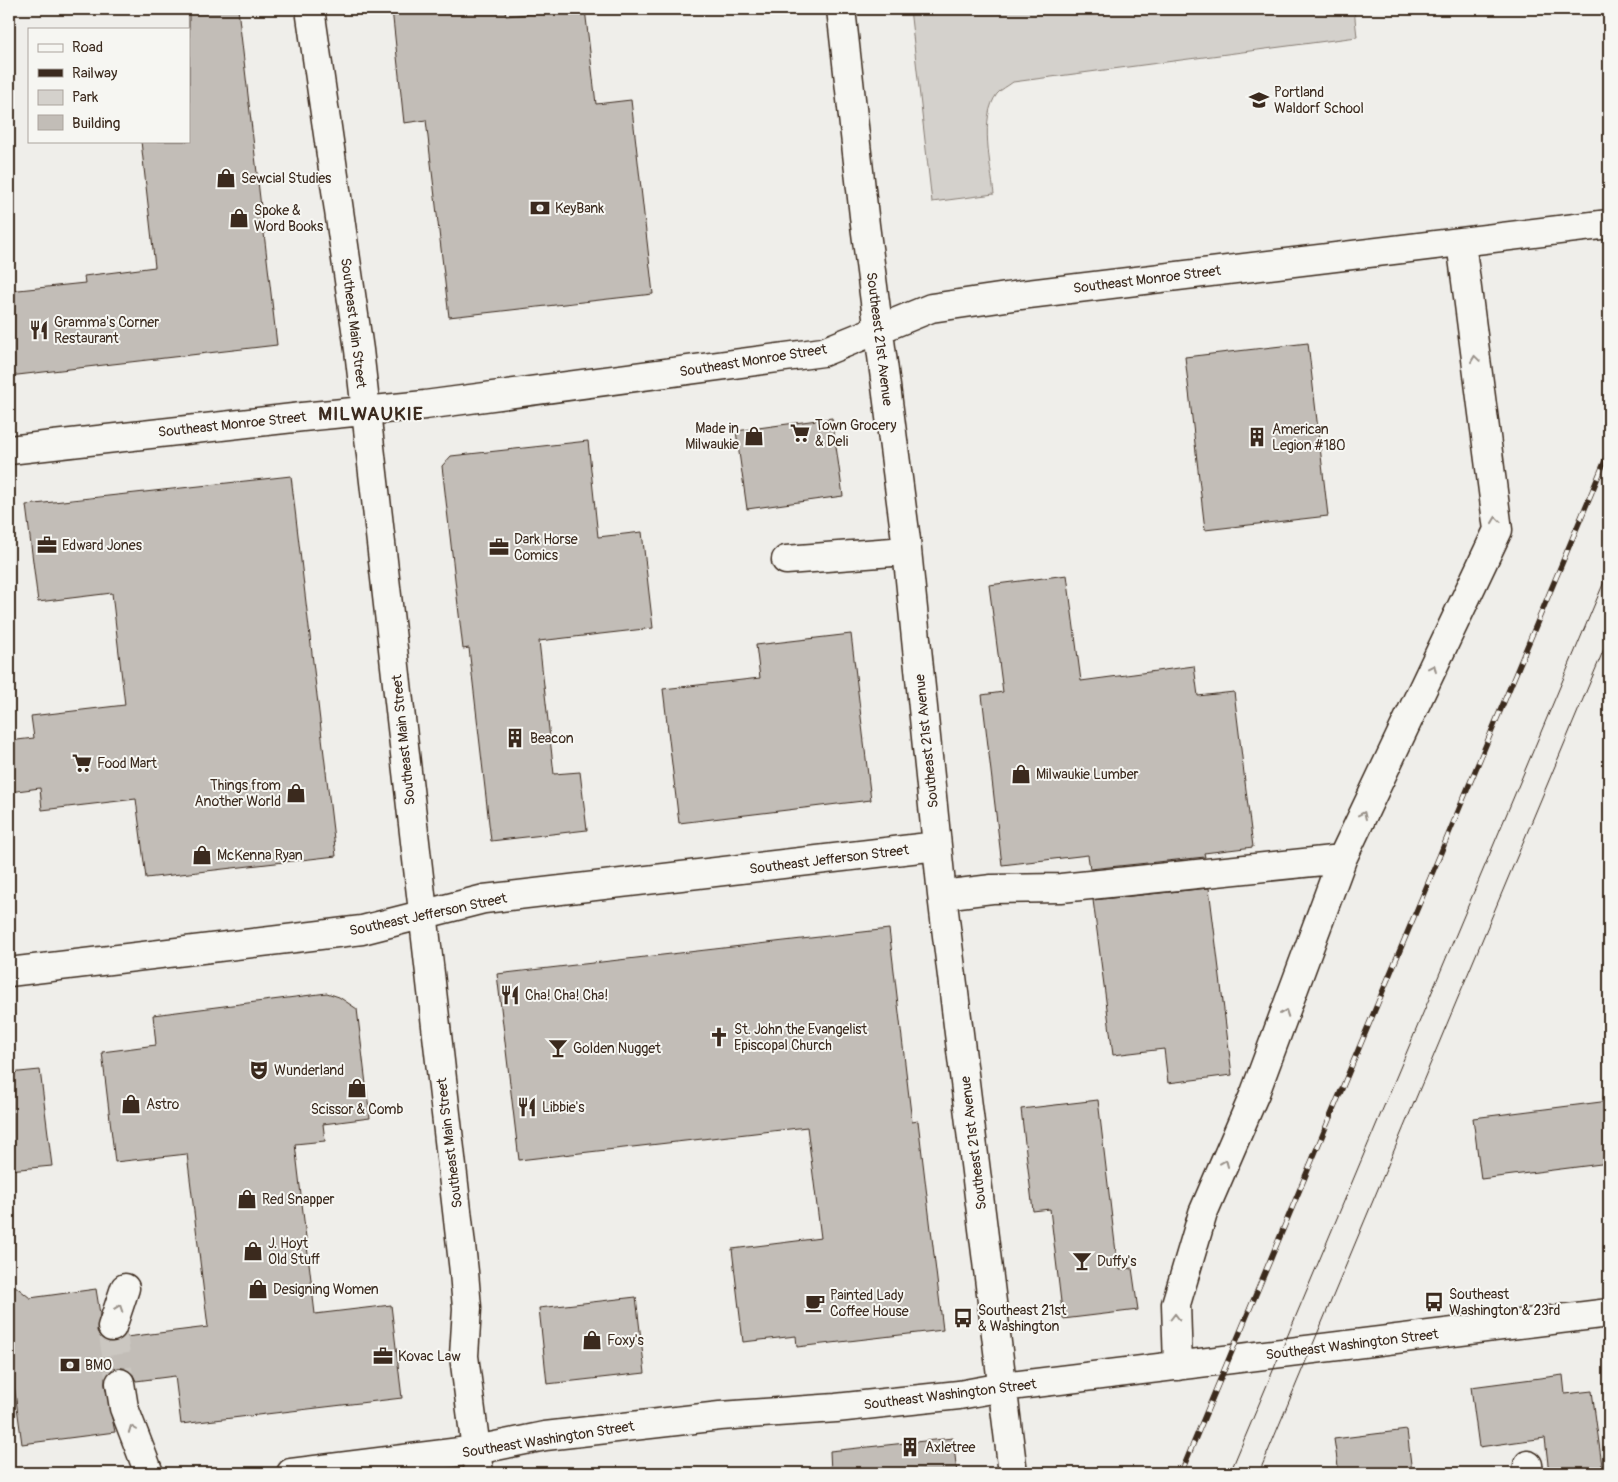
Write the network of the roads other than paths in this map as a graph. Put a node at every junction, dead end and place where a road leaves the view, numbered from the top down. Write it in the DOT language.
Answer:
graph roads {
  1 [pos="310,9"];
  2 [pos="842,9"];
  3 [pos="1609,224"];
  4 [pos="1461,242"];
  5 [pos="878,329"];
  6 [pos="365,410"];
  7 [pos="9,450"];
  8 [pos="906,551"];
  9 [pos="786,560"];
  10 [pos="937,846"];
  11 [pos="1342,859"];
  12 [pos="942,896"];
  13 [pos="422,914"];
  14 [pos="9,972"];
  15 [pos="126,1288"];
  16 [pos="1609,1313"];
  17 [pos="112,1327"];
  18 [pos="1178,1366"];
  19 [pos="120,1383"];
  20 [pos="1003,1387"];
  21 [pos="477,1462"];
  22 [pos="149,1473"];
  23 [pos="291,1473"];
  24 [pos="1013,1473"];
  1 -- 6 [label="street, Southeast Main Street"];
  2 -- 5 [label="street, Southeast 21st Avenue"];
  3 -- 4 [label="street, Southeast Monroe Street"];
  4 -- 5 [label="street, Southeast Monroe Street"];
  11 -- 4 [label="street, one-way"];
  5 -- 6 [label="street, Southeast Monroe Street"];
  5 -- 8 [label="street, Southeast 21st Avenue"];
  6 -- 7 [label="street, Southeast Monroe Street"];
  6 -- 13 [label="street, Southeast Main Street"];
  8 -- 9 [label="street"];
  8 -- 10 [label="street, Southeast 21st Avenue"];
  10 -- 12 [label="street, Southeast 21st Avenue"];
  10 -- 13 [label="street, Southeast Jefferson Street"];
  11 -- 12 [label="street"];
  18 -- 11 [label="street, one-way"];
  12 -- 20 [label="street, Southeast 21st Avenue"];
  13 -- 14 [label="street, Southeast Jefferson Street"];
  13 -- 21 [label="street, Southeast Main Street"];
  17 -- 15 [label="street, one-way"];
  16 -- 18 [label="street, Southeast Washington Street"];
  18 -- 20 [label="street, Southeast Washington Street"];
  22 -- 19 [label="street, one-way"];
  20 -- 21 [label="street, Southeast Washington Street"];
  20 -- 24 [label="street, Southeast 21st Avenue"];
  21 -- 23 [label="street, Southeast Washington Street"];
}
